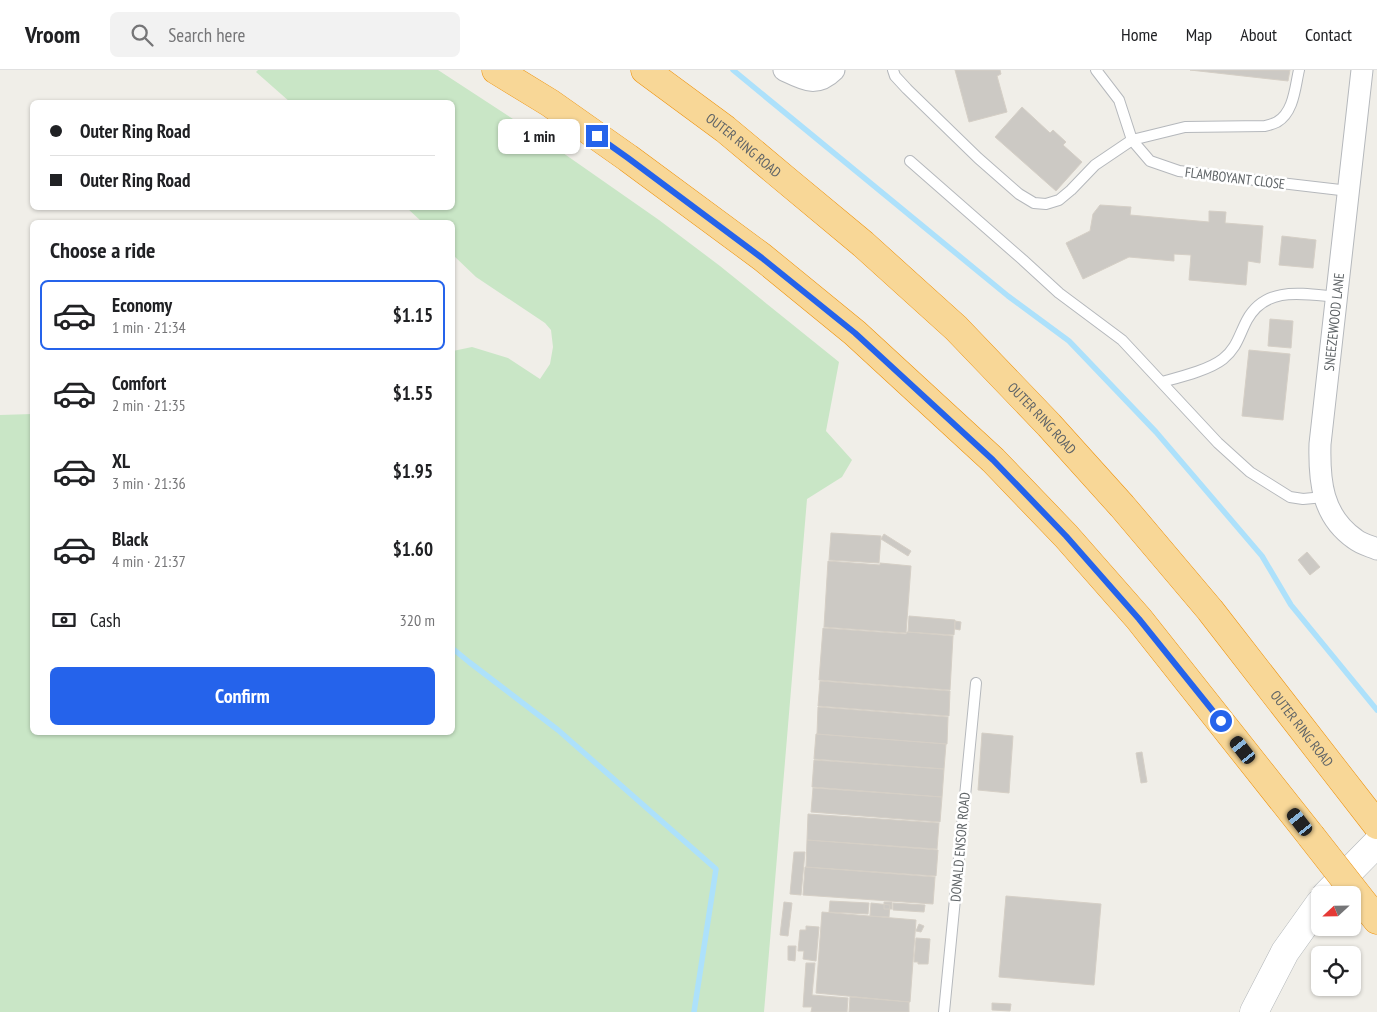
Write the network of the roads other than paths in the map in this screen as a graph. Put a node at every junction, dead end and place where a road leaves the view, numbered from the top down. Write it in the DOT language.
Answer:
graph roads {
  1 [pos="496,70"];
  2 [pos="645,70"];
  3 [pos="784,70"];
  4 [pos="834,70"];
  5 [pos="893,70"];
  6 [pos="1096,70"];
  7 [pos="1299,70"];
  8 [pos="1362,70"];
  9 [pos="1132,140"];
  10 [pos="910,161"];
  11 [pos="1349,191"];
  12 [pos="1337,297"];
  13 [pos="1162,382"];
  14 [pos="1324,497"];
  15 [pos="1377,549"];
  16 [pos="976,683"];
  17 [pos="1377,825"];
  18 [pos="1377,843"];
  19 [pos="1335,886"];
  20 [pos="1371,913"];
  21 [pos="1311,916"];
  22 [pos="944,1012"];
  23 [pos="1254,1012"];
  1 -- 20 [label="highway, bridge"];
  2 -- 17 [label="highway, OUTER RING ROAD"];
  3 -- 4 [label="street"];
  5 -- 9 [label="lane"];
  6 -- 9 [label="lane"];
  7 -- 9 [label="lane"];
  8 -- 11 [label="street, SNEEZEWOOD LANE"];
  9 -- 11 [label="lane, FLAMBOYANT CLOSE"];
  10 -- 13 [label="lane"];
  11 -- 12 [label="street, SNEEZEWOOD LANE"];
  12 -- 13 [label="lane"];
  12 -- 14 [label="street, SNEEZEWOOD LANE"];
  13 -- 14 [label="lane"];
  14 -- 15 [label="street, SNEEZEWOOD LANE"];
  16 -- 22 [label="lane, DONALD ENSOR ROAD"];
  18 -- 19 [label="street"];
  21 -- 23 [label="street"];
}
